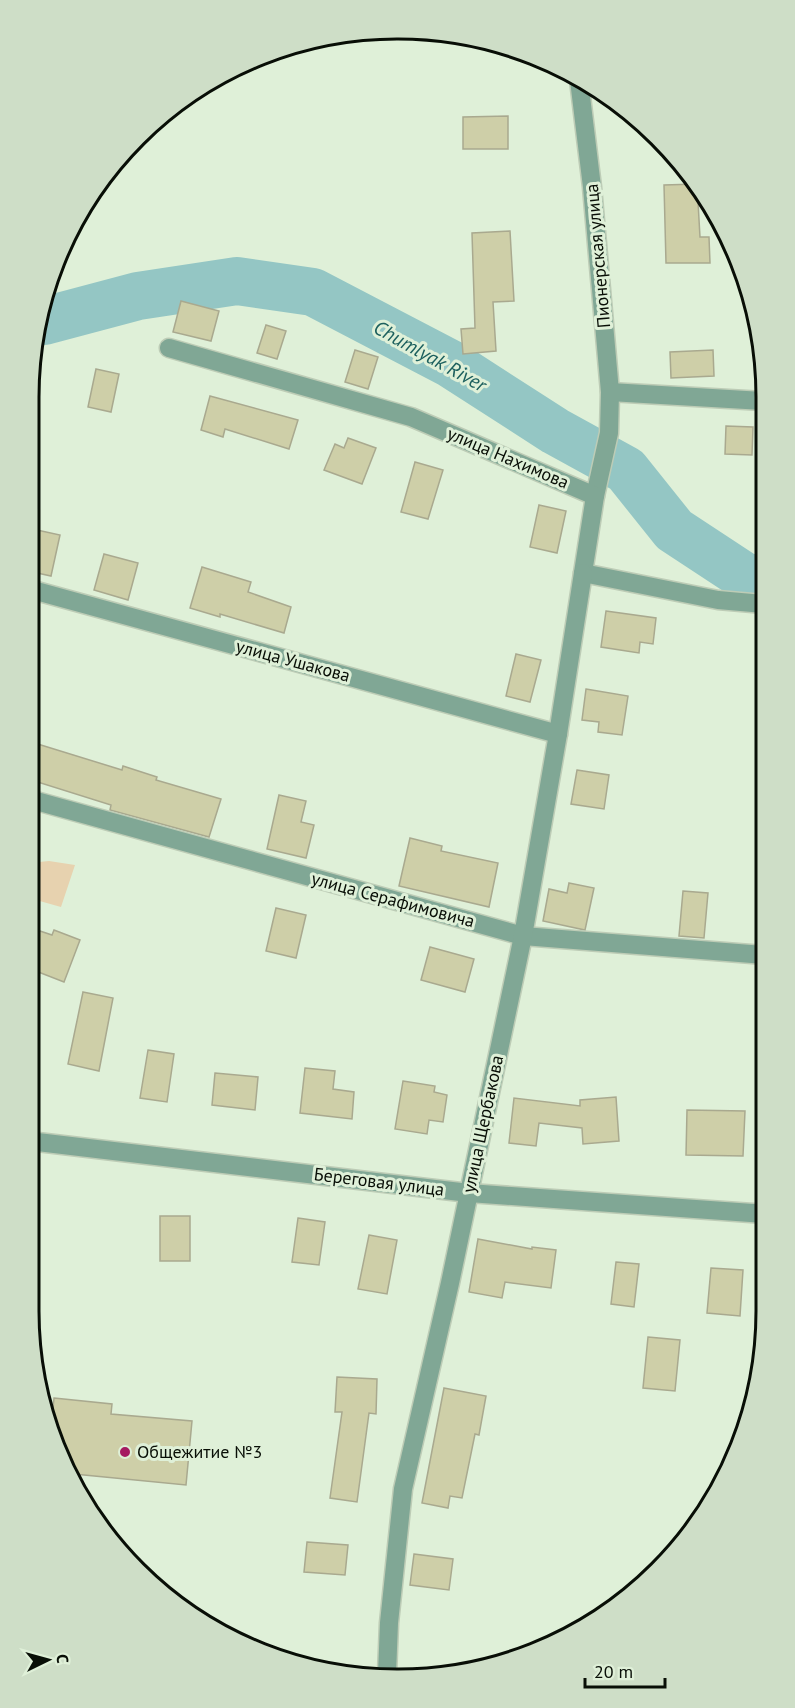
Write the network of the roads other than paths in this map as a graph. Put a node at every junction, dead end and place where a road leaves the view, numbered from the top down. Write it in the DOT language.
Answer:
graph roads {
  1 [pos="580,89"];
  2 [pos="169,348"];
  3 [pos="610,392"];
  4 [pos="756,401"];
  5 [pos="595,496"];
  6 [pos="583,573"];
  7 [pos="39,592"];
  8 [pos="756,603"];
  9 [pos="558,734"];
  10 [pos="39,803"];
  11 [pos="523,936"];
  12 [pos="756,954"];
  13 [pos="39,1142"];
  14 [pos="469,1193"];
  15 [pos="756,1213"];
  16 [pos="387,1669"];
  1 -- 3 [label="street, Пионерская улица"];
  2 -- 5 [label="street, улица Нахимова"];
  3 -- 4 [label="street"];
  3 -- 5 [label="street, Пионерская улица"];
  5 -- 6 [label="street"];
  6 -- 8 [label="street"];
  6 -- 9 [label="street, улица Щербакова"];
  7 -- 9 [label="street, улица Ушакова"];
  9 -- 11 [label="street, улица Щербакова"];
  10 -- 11 [label="street, улица Серафимовича"];
  11 -- 12 [label="street, улица Серафимовича"];
  11 -- 14 [label="street, улица Щербакова"];
  13 -- 14 [label="street, Береговая улица"];
  14 -- 15 [label="street, Береговая улица"];
  14 -- 16 [label="street, улица Щербакова"];
}
